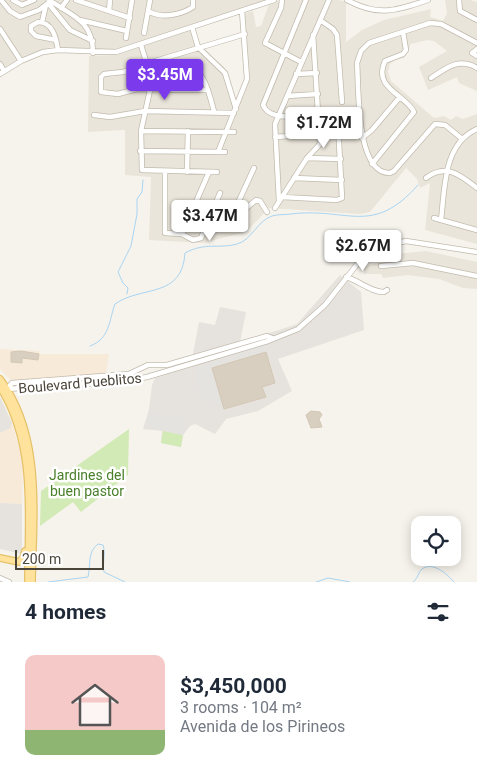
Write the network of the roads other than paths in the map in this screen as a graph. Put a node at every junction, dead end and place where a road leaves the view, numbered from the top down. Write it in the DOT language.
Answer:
graph roads {
  1 [pos="1,0"];
  2 [pos="13,0"];
  3 [pos="34,0"];
  4 [pos="67,0"];
  5 [pos="76,0"];
  6 [pos="110,0"];
  7 [pos="132,0"];
  8 [pos="150,0"];
  9 [pos="192,0"];
  10 [pos="274,0"];
  11 [pos="282,0"];
  12 [pos="306,0"];
  13 [pos="329,0"];
  14 [pos="347,0"];
  15 [pos="428,0"];
  16 [pos="459,0"];
  17 [pos="48,2"];
  18 [pos="60,8"];
  19 [pos="109,11"];
  20 [pos="148,11"];
  21 [pos="242,11"];
  22 [pos="130,18"];
  23 [pos="78,20"];
  24 [pos="320,20"];
  25 [pos="477,20"];
  26 [pos="42,22"];
  27 [pos="192,27"];
  28 [pos="0,29"];
  29 [pos="127,31"];
  30 [pos="403,32"];
  31 [pos="144,33"];
  32 [pos="245,34"];
  33 [pos="314,35"];
  34 [pos="126,38"];
  35 [pos="56,40"];
  36 [pos="93,41"];
  37 [pos="477,43"];
  38 [pos="141,45"];
  39 [pos="198,47"];
  40 [pos="477,49"];
  41 [pos="58,50"];
  42 [pos="93,53"];
  43 [pos="284,54"];
  44 [pos="475,55"];
  45 [pos="21,60"];
  46 [pos="301,62"];
  47 [pos="150,63"];
  48 [pos="0,64"];
  49 [pos="473,66"];
  50 [pos="2,72"];
  51 [pos="317,73"];
  52 [pos="296,74"];
  53 [pos="431,78"];
  54 [pos="151,89"];
  55 [pos="171,90"];
  56 [pos="208,90"];
  57 [pos="318,94"];
  58 [pos="286,96"];
  59 [pos="399,98"];
  60 [pos="342,102"];
  61 [pos="146,111"];
  62 [pos="235,111"];
  63 [pos="214,112"];
  64 [pos="360,112"];
  65 [pos="320,114"];
  66 [pos="94,115"];
  67 [pos="278,116"];
  68 [pos="338,124"];
  69 [pos="477,129"];
  70 [pos="141,131"];
  71 [pos="188,132"];
  72 [pos="226,132"];
  73 [pos="234,132"];
  74 [pos="320,134"];
  75 [pos="275,137"];
  76 [pos="362,138"];
  77 [pos="461,138"];
  78 [pos="320,143"];
  79 [pos="140,150"];
  80 [pos="187,151"];
  81 [pos="218,152"];
  82 [pos="225,152"];
  83 [pos="307,158"];
  84 [pos="341,159"];
  85 [pos="372,164"];
  86 [pos="254,168"];
  87 [pos="448,170"];
  88 [pos="165,172"];
  89 [pos="187,172"];
  90 [pos="209,172"];
  91 [pos="216,172"];
  92 [pos="294,178"];
  93 [pos="426,178"];
  94 [pos="342,180"];
  95 [pos="477,188"];
  96 [pos="220,193"];
  97 [pos="282,196"];
  98 [pos="279,202"];
  99 [pos="275,208"];
  100 [pos="267,212"];
  101 [pos="232,216"];
  102 [pos="434,218"];
  103 [pos="441,220"];
  104 [pos="208,221"];
  105 [pos="477,230"];
  106 [pos="182,234"];
  107 [pos="477,252"];
  108 [pos="381,266"];
  109 [pos="477,276"];
  110 [pos="346,277"];
  111 [pos="387,290"];
  112 [pos="214,354"];
  113 [pos="153,365"];
  114 [pos="151,376"];
  115 [pos="0,379"];
  116 [pos="70,382"];
  117 [pos="0,386"];
  118 [pos="7,389"];
  119 [pos="6,397"];
  120 [pos="28,524"];
  121 [pos="0,558"];
  122 [pos="0,578"];
  123 [pos="10,582"];
  124 [pos="28,582"];
  125 [pos="32,582"];
  1 -- 17 [label="street"];
  2 -- 3 [label="street"];
  4 -- 18 [label="street"];
  5 -- 19 [label="street"];
  6 -- 19 [label="street"];
  7 -- 22 [label="street"];
  8 -- 20 [label="street"];
  9 -- 20 [label="street"];
  10 -- 21 [label="street"];
  11 -- 43 [label="street"];
  12 -- 43 [label="street"];
  13 -- 24 [label="street"];
  14 -- 15 [label="street"];
  16 -- 25 [label="street"];
  17 -- 18 [label="street"];
  17 -- 26 [label="street"];
  17 -- 36 [label="street"];
  18 -- 23 [label="street"];
  19 -- 22 [label="street"];
  20 -- 31 [label="street"];
  21 -- 27 [label="street"];
  21 -- 32 [label="street"];
  22 -- 29 [label="street"];
  23 -- 29 [label="street"];
  23 -- 36 [label="street"];
  24 -- 33 [label="street"];
  24 -- 60 [label="street"];
  26 -- 35 [label="street"];
  26 -- 35 [label="street"];
  27 -- 38 [label="street"];
  27 -- 39 [label="street"];
  28 -- 45 [label="street"];
  29 -- 34 [label="street"];
  30 -- 37 [label="street"];
  30 -- 59 [label="street"];
  30 -- 64 [label="street"];
  32 -- 39 [label="street"];
  32 -- 62 [label="street"];
  33 -- 46 [label="street"];
  33 -- 51 [label="street"];
  35 -- 41 [label="street"];
  36 -- 42 [label="street"];
  38 -- 42 [label="street"];
  38 -- 47 [label="street"];
  39 -- 47 [label="street"];
  39 -- 62 [label="street"];
  40 -- 44 [label="street"];
  41 -- 42 [label="street"];
  41 -- 45 [label="street"];
  43 -- 46 [label="street"];
  43 -- 67 [label="street"];
  44 -- 49 [label="street"];
  45 -- 50 [label="street"];
  46 -- 52 [label="street"];
  47 -- 54 [label="street"];
  47 -- 54 [label="street"];
  48 -- 50 [label="street"];
  49 -- 53 [label="street"];
  51 -- 52 [label="street"];
  51 -- 57 [label="street"];
  52 -- 58 [label="street"];
  54 -- 55 [label="street"];
  54 -- 61 [label="street"];
  55 -- 56 [label="street"];
  55 -- 56 [label="street"];
  56 -- 63 [label="street"];
  57 -- 58 [label="street"];
  57 -- 65 [label="street"];
  58 -- 67 [label="street"];
  59 -- 76 [label="street"];
  59 -- 85 [label="street"];
  61 -- 63 [label="street"];
  61 -- 66 [label="street"];
  61 -- 70 [label="street"];
  62 -- 63 [label="street"];
  62 -- 72 [label="street"];
  64 -- 68 [label="street"];
  64 -- 76 [label="street"];
  65 -- 67 [label="street"];
  65 -- 74 [label="street"];
  67 -- 75 [label="street"];
  68 -- 78 [label="street"];
  68 -- 84 [label="street"];
  69 -- 77 [label="street"];
  70 -- 71 [label="street"];
  70 -- 79 [label="street"];
  71 -- 72 [label="street"];
  71 -- 80 [label="street"];
  72 -- 73 [label="street"];
  72 -- 81 [label="street"];
  74 -- 75 [label="street"];
  74 -- 78 [label="street"];
  75 -- 98 [label="street"];
  76 -- 85 [label="street"];
  77 -- 85 [label="street"];
  77 -- 87 [label="street"];
  78 -- 83 [label="street"];
  79 -- 80 [label="street"];
  79 -- 88 [label="street"];
  80 -- 81 [label="street"];
  80 -- 89 [label="street"];
  81 -- 82 [label="street"];
  83 -- 84 [label="street"];
  83 -- 92 [label="street"];
  84 -- 94 [label="street"];
  86 -- 101 [label="street"];
  87 -- 93 [label="street"];
  87 -- 95 [label="street"];
  87 -- 103 [label="street"];
  88 -- 89 [label="street"];
  88 -- 106 [label="street"];
  89 -- 90 [label="street"];
  90 -- 91 [label="street"];
  90 -- 106 [label="street"];
  92 -- 94 [label="street"];
  92 -- 97 [label="street"];
  94 -- 97 [label="street"];
  96 -- 104 [label="street"];
  97 -- 98 [label="street"];
  98 -- 99 [label="street"];
  100 -- 101 [label="street"];
  101 -- 104 [label="street"];
  102 -- 103 [label="street"];
  103 -- 105 [label="street"];
  104 -- 106 [label="street"];
  107 -- 110 [label="street, Boulevard Pueblitos"];
  108 -- 109 [label="street"];
  110 -- 111 [label="street"];
  110 -- 112 [label="street, Boulevard Pueblitos"];
  112 -- 113 [label="street, Boulevard Pueblitos"];
  112 -- 114 [label="street, Boulevard Pueblitos"];
  113 -- 114 [label="street"];
  113 -- 116 [label="street, Boulevard Pueblitos"];
  114 -- 116 [label="street, Boulevard Pueblitos"];
  115 -- 118 [label="main road"];
  116 -- 118 [label="street, Boulevard Pueblitos"];
  117 -- 118 [label="main road"];
  117 -- 119 [label="main road"];
  118 -- 119 [label="main road"];
  118 -- 125 [label="main road"];
  119 -- 120 [label="main road"];
  120 -- 121 [label="main road"];
  120 -- 124 [label="main road"];
  122 -- 123 [label="street"];
}
